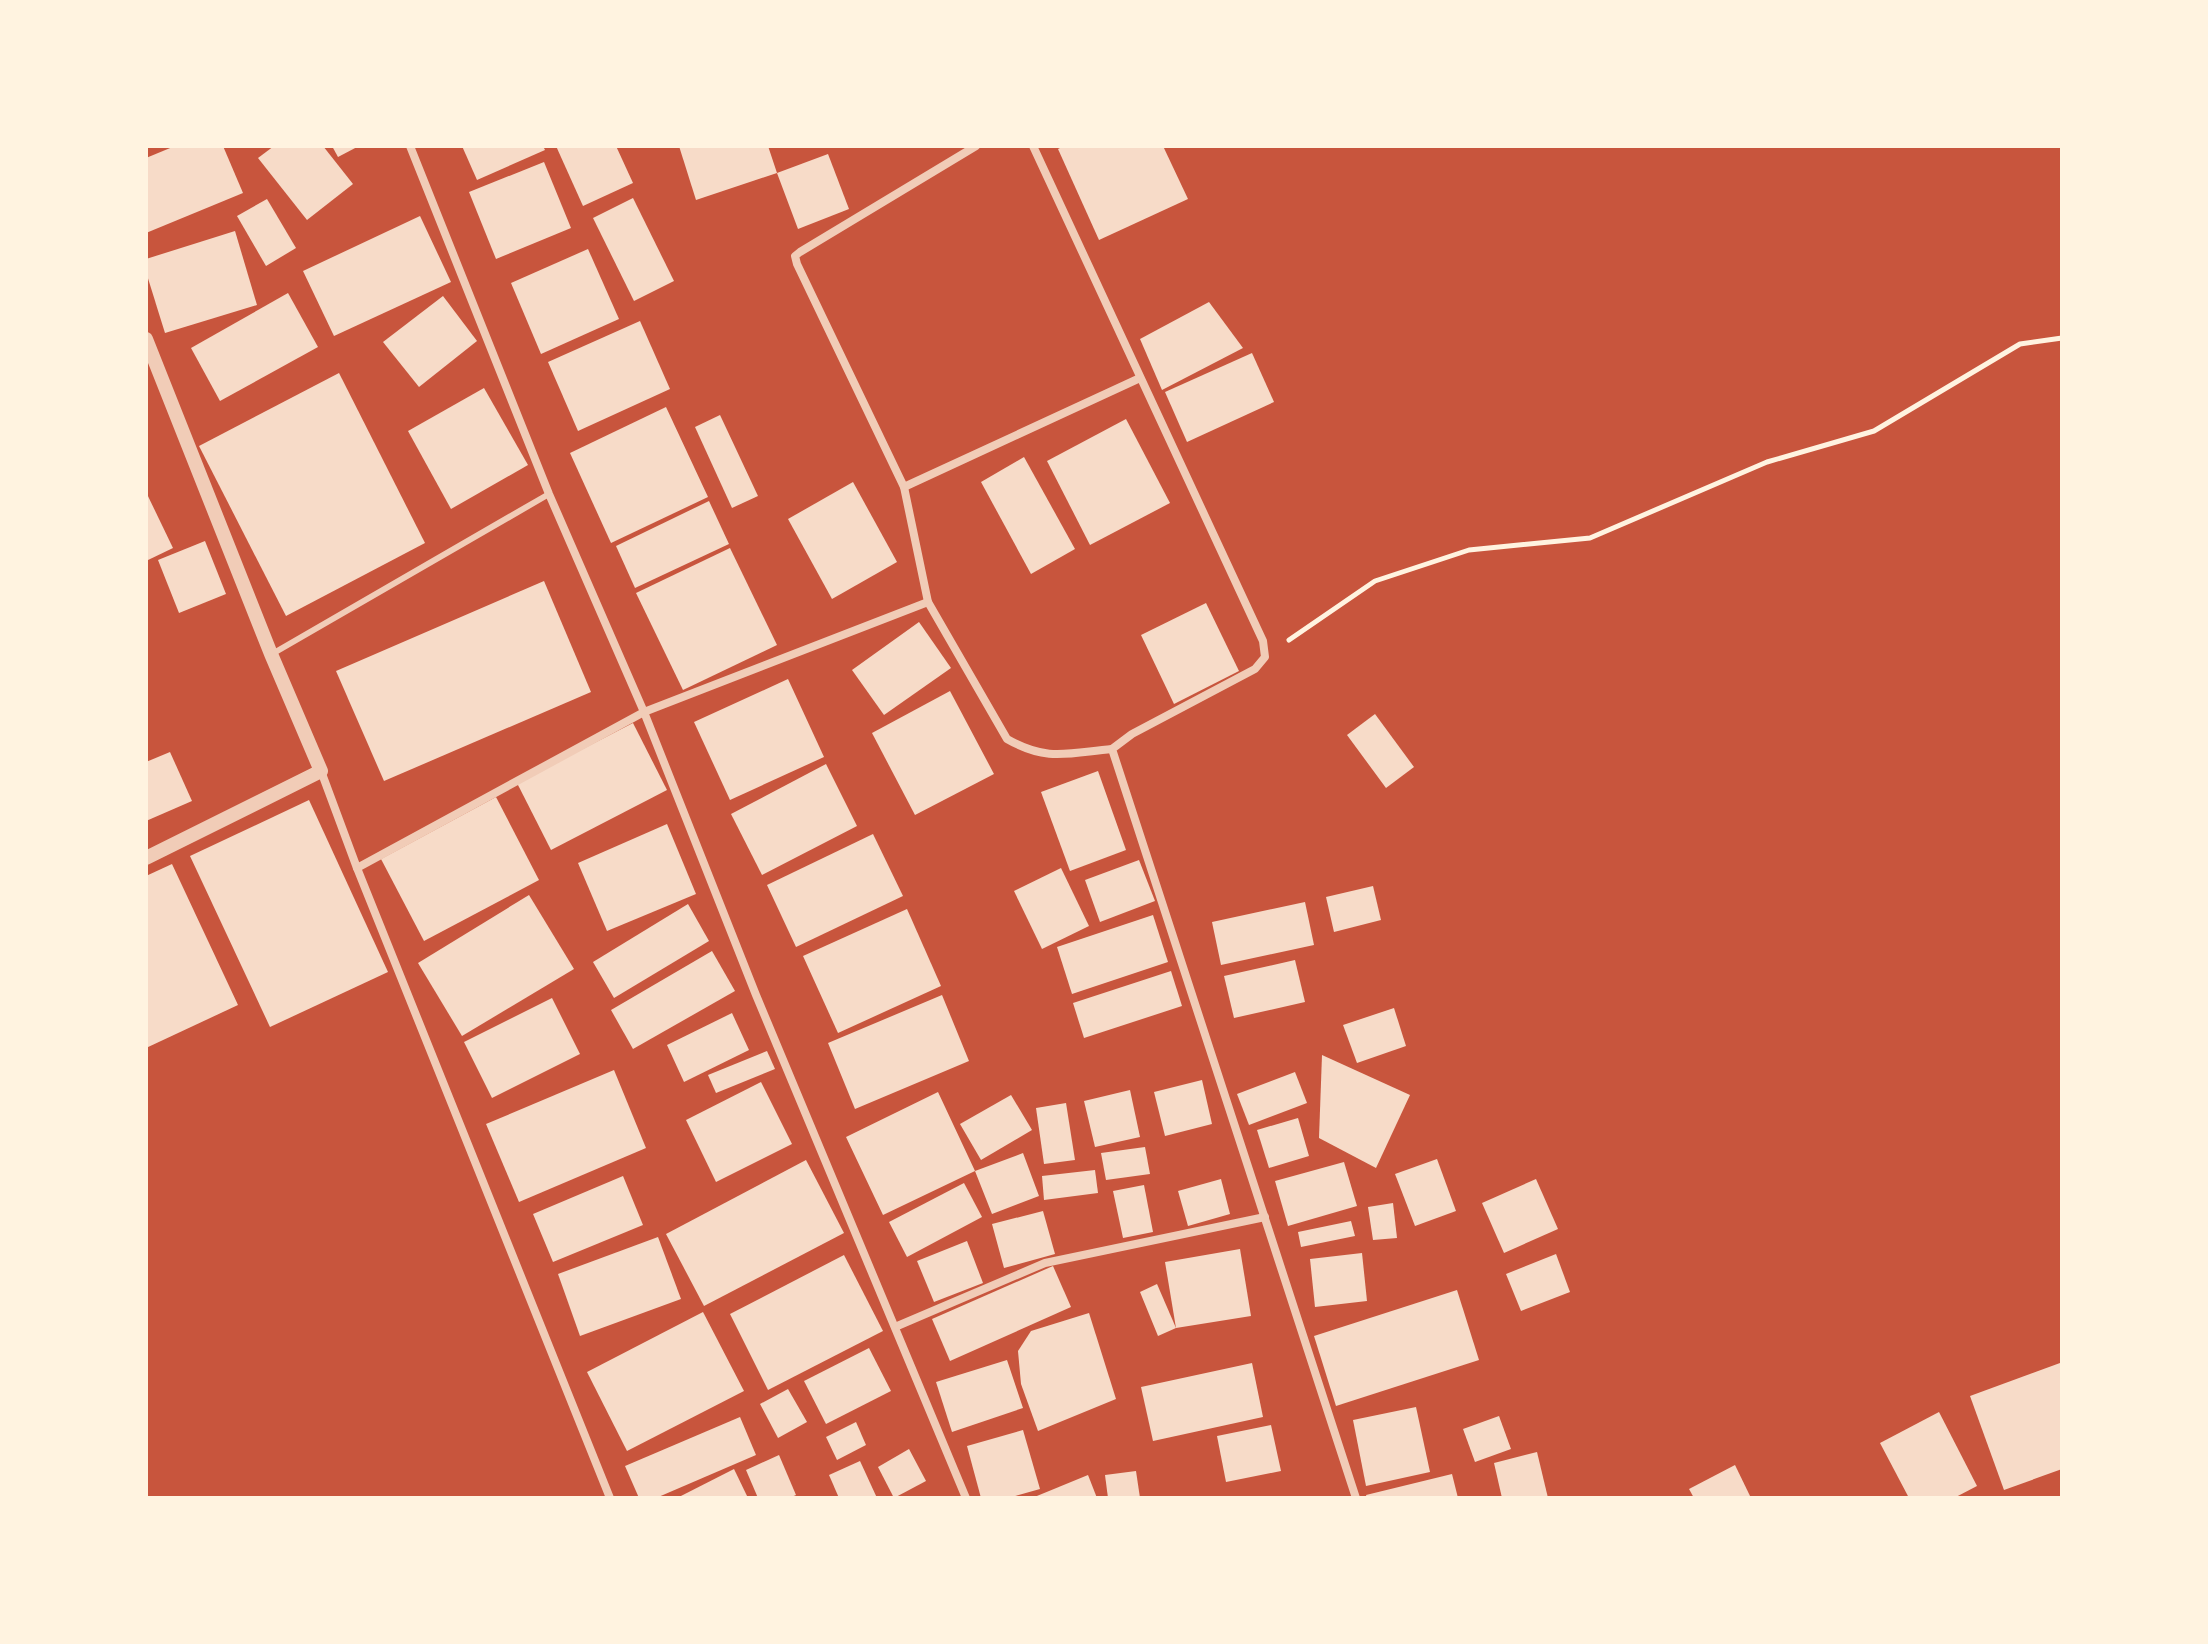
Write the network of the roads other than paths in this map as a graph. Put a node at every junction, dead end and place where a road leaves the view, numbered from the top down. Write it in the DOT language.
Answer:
graph roads {
  1 [pos="410,146"];
  2 [pos="976,146"];
  3 [pos="1033,146"];
  4 [pos="146,339"];
  5 [pos="1140,378"];
  6 [pos="904,487"];
  7 [pos="549,494"];
  8 [pos="928,602"];
  9 [pos="271,654"];
  10 [pos="644,712"];
  11 [pos="1112,749"];
  12 [pos="321,771"];
  13 [pos="146,858"];
  14 [pos="357,868"];
  15 [pos="1265,1217"];
  16 [pos="895,1327"];
  17 [pos="610,1498"];
  18 [pos="966,1498"];
  19 [pos="1356,1498"];
  1 -- 7 [label="street"];
  2 -- 6 [label="street"];
  3 -- 5 [label="street"];
  4 -- 9 [label="street"];
  5 -- 6 [label="street"];
  5 -- 11 [label="street"];
  6 -- 8 [label="street"];
  7 -- 9 [label="lane"];
  7 -- 10 [label="street"];
  8 -- 10 [label="street"];
  8 -- 11 [label="street"];
  9 -- 12 [label="street"];
  10 -- 14 [label="street"];
  10 -- 16 [label="street"];
  11 -- 15 [label="street"];
  12 -- 13 [label="street"];
  12 -- 14 [label="street"];
  14 -- 17 [label="street"];
  15 -- 16 [label="street"];
  15 -- 19 [label="street"];
  16 -- 18 [label="street"];
}
